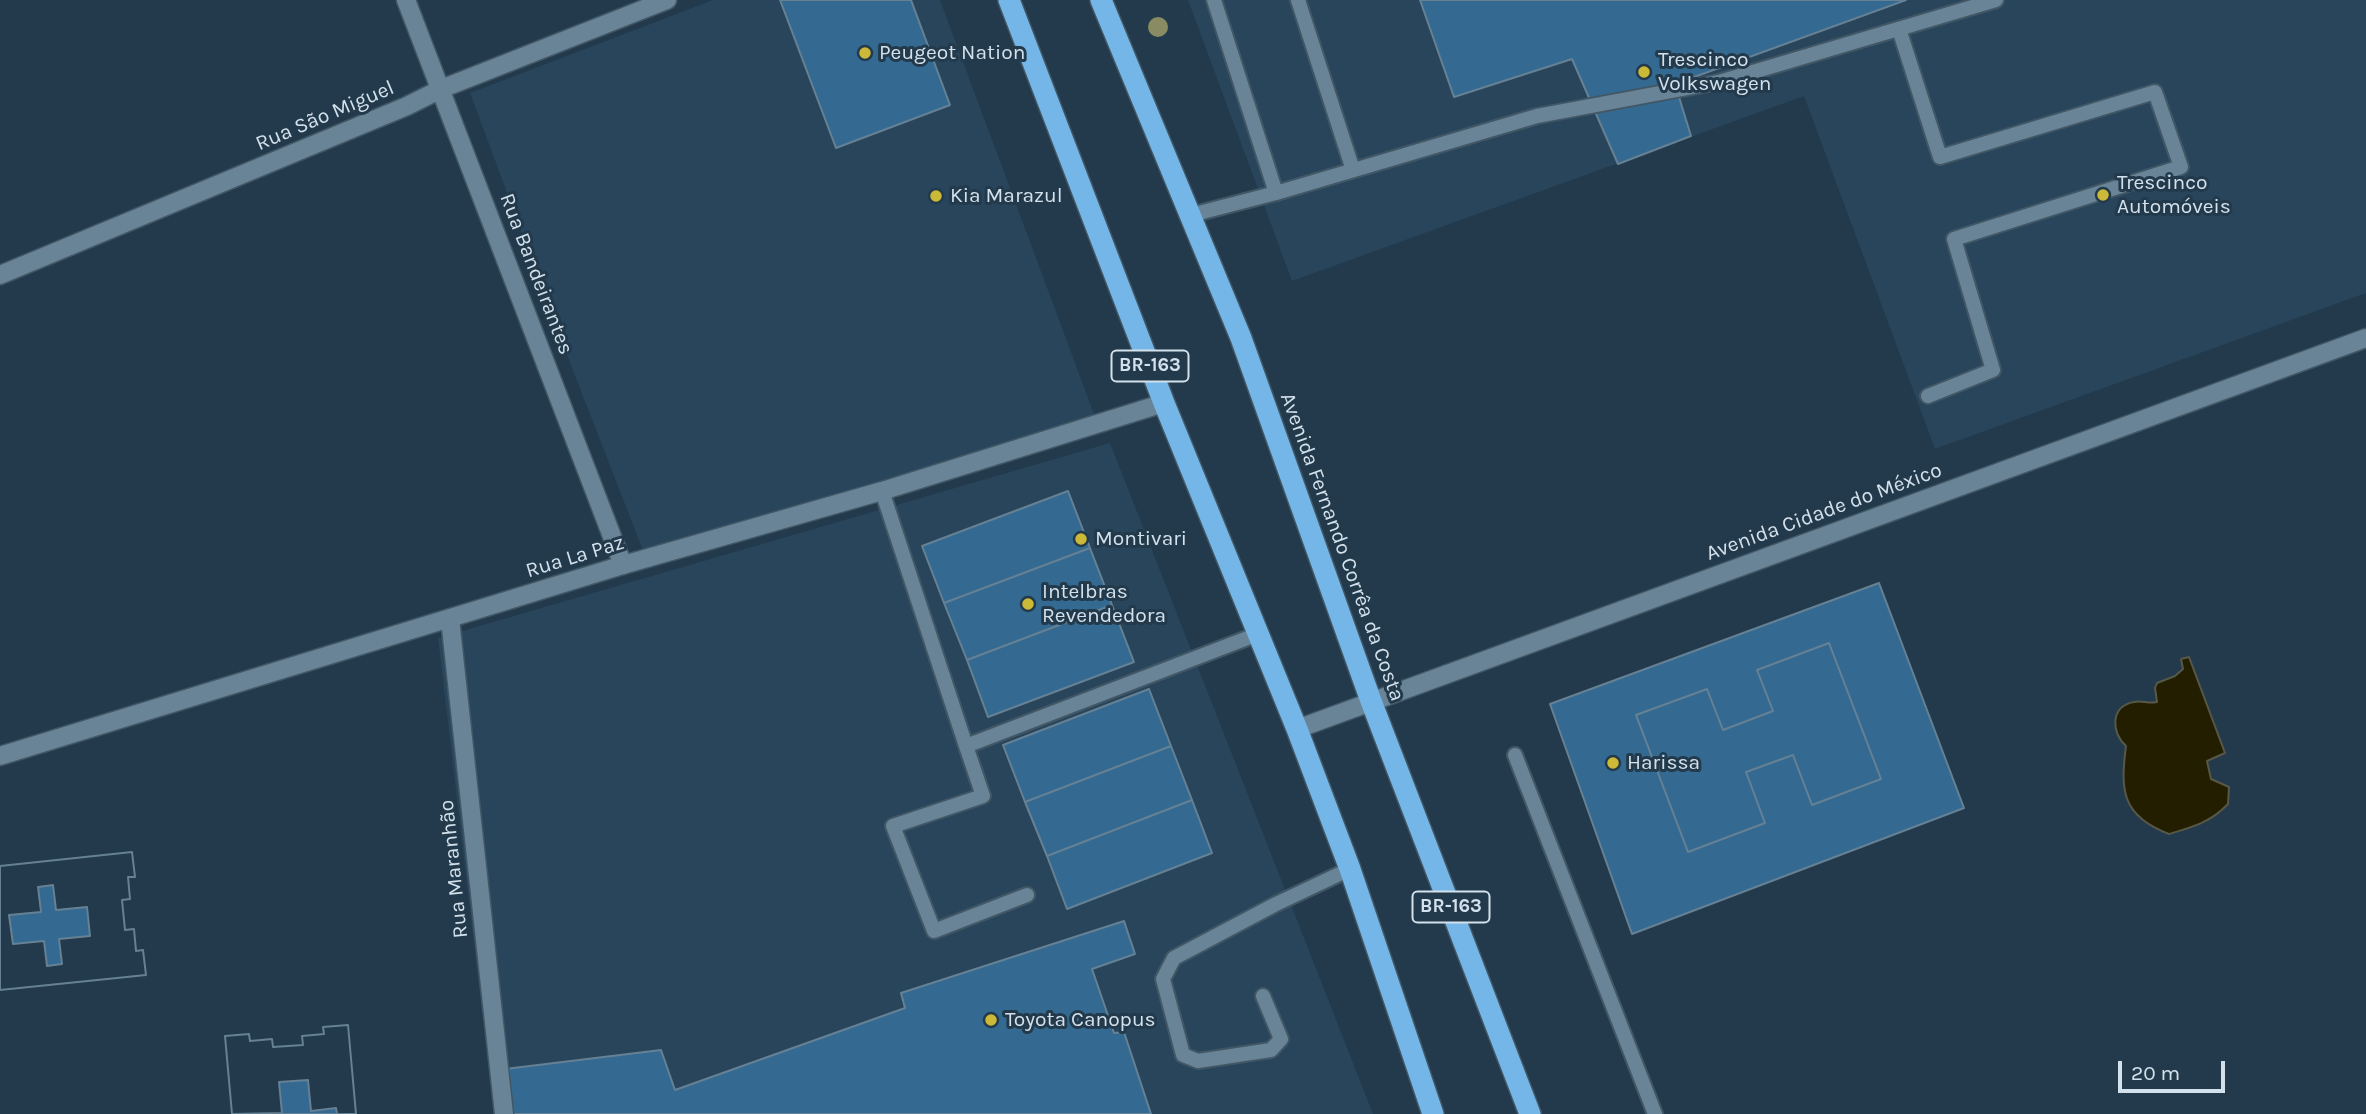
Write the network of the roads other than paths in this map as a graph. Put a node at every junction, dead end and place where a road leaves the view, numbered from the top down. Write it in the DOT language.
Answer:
graph roads {
  1 [pos="406,0"];
  2 [pos="667,0"];
  3 [pos="1009,0"];
  4 [pos="1101,0"];
  5 [pos="1214,0"];
  6 [pos="1298,0"];
  7 [pos="1996,0"];
  8 [pos="1899,29"];
  9 [pos="440,89"];
  10 [pos="1353,170"];
  11 [pos="1276,193"];
  12 [pos="1191,215"];
  13 [pos="0,275"];
  14 [pos="2366,338"];
  15 [pos="1928,396"];
  16 [pos="1164,403"];
  17 [pos="882,491"];
  18 [pos="623,565"];
  19 [pos="450,620"];
  20 [pos="1258,634"];
  21 [pos="1371,701"];
  22 [pos="1297,729"];
  23 [pos="966,746"];
  24 [pos="1515,755"];
  25 [pos="0,756"];
  26 [pos="1350,869"];
  27 [pos="1027,895"];
  28 [pos="1263,996"];
  29 [pos="504,1114"];
  30 [pos="1433,1114"];
  31 [pos="1530,1114"];
  32 [pos="1655,1114"];
  1 -- 9 [label="street, Rua Bandeirantes"];
  2 -- 9 [label="street, Rua São Miguel"];
  3 -- 16 [label="highway, BR-163"];
  4 -- 12 [label="highway, Avenida Fernando Corrêa da Costa / BR-163"];
  5 -- 11 [label="lane"];
  6 -- 10 [label="lane"];
  7 -- 8 [label="lane"];
  8 -- 10 [label="lane"];
  8 -- 15 [label="lane"];
  9 -- 13 [label="street, Rua São Miguel"];
  9 -- 18 [label="street, Rua Bandeirantes"];
  10 -- 11 [label="lane"];
  11 -- 12 [label="lane"];
  12 -- 21 [label="highway, Avenida Fernando Corrêa da Costa / BR-163"];
  14 -- 21 [label="street, Avenida Cidade do México"];
  16 -- 17 [label="street, Rua La Paz"];
  16 -- 20 [label="highway, BR-163"];
  17 -- 18 [label="street, Rua La Paz"];
  17 -- 23 [label="lane"];
  18 -- 19 [label="street, Rua La Paz"];
  19 -- 25 [label="street, Rua La Paz"];
  19 -- 29 [label="street, Rua Maranhão"];
  20 -- 22 [label="highway, BR-163"];
  20 -- 23 [label="lane"];
  21 -- 22 [label="street, Avenida Cidade do México"];
  21 -- 31 [label="highway, Avenida Fernando Corrêa da Costa / BR-163"];
  22 -- 26 [label="highway, BR-163"];
  23 -- 27 [label="lane"];
  24 -- 32 [label="lane"];
  26 -- 28 [label="lane"];
  26 -- 30 [label="highway, BR-163"];
}
